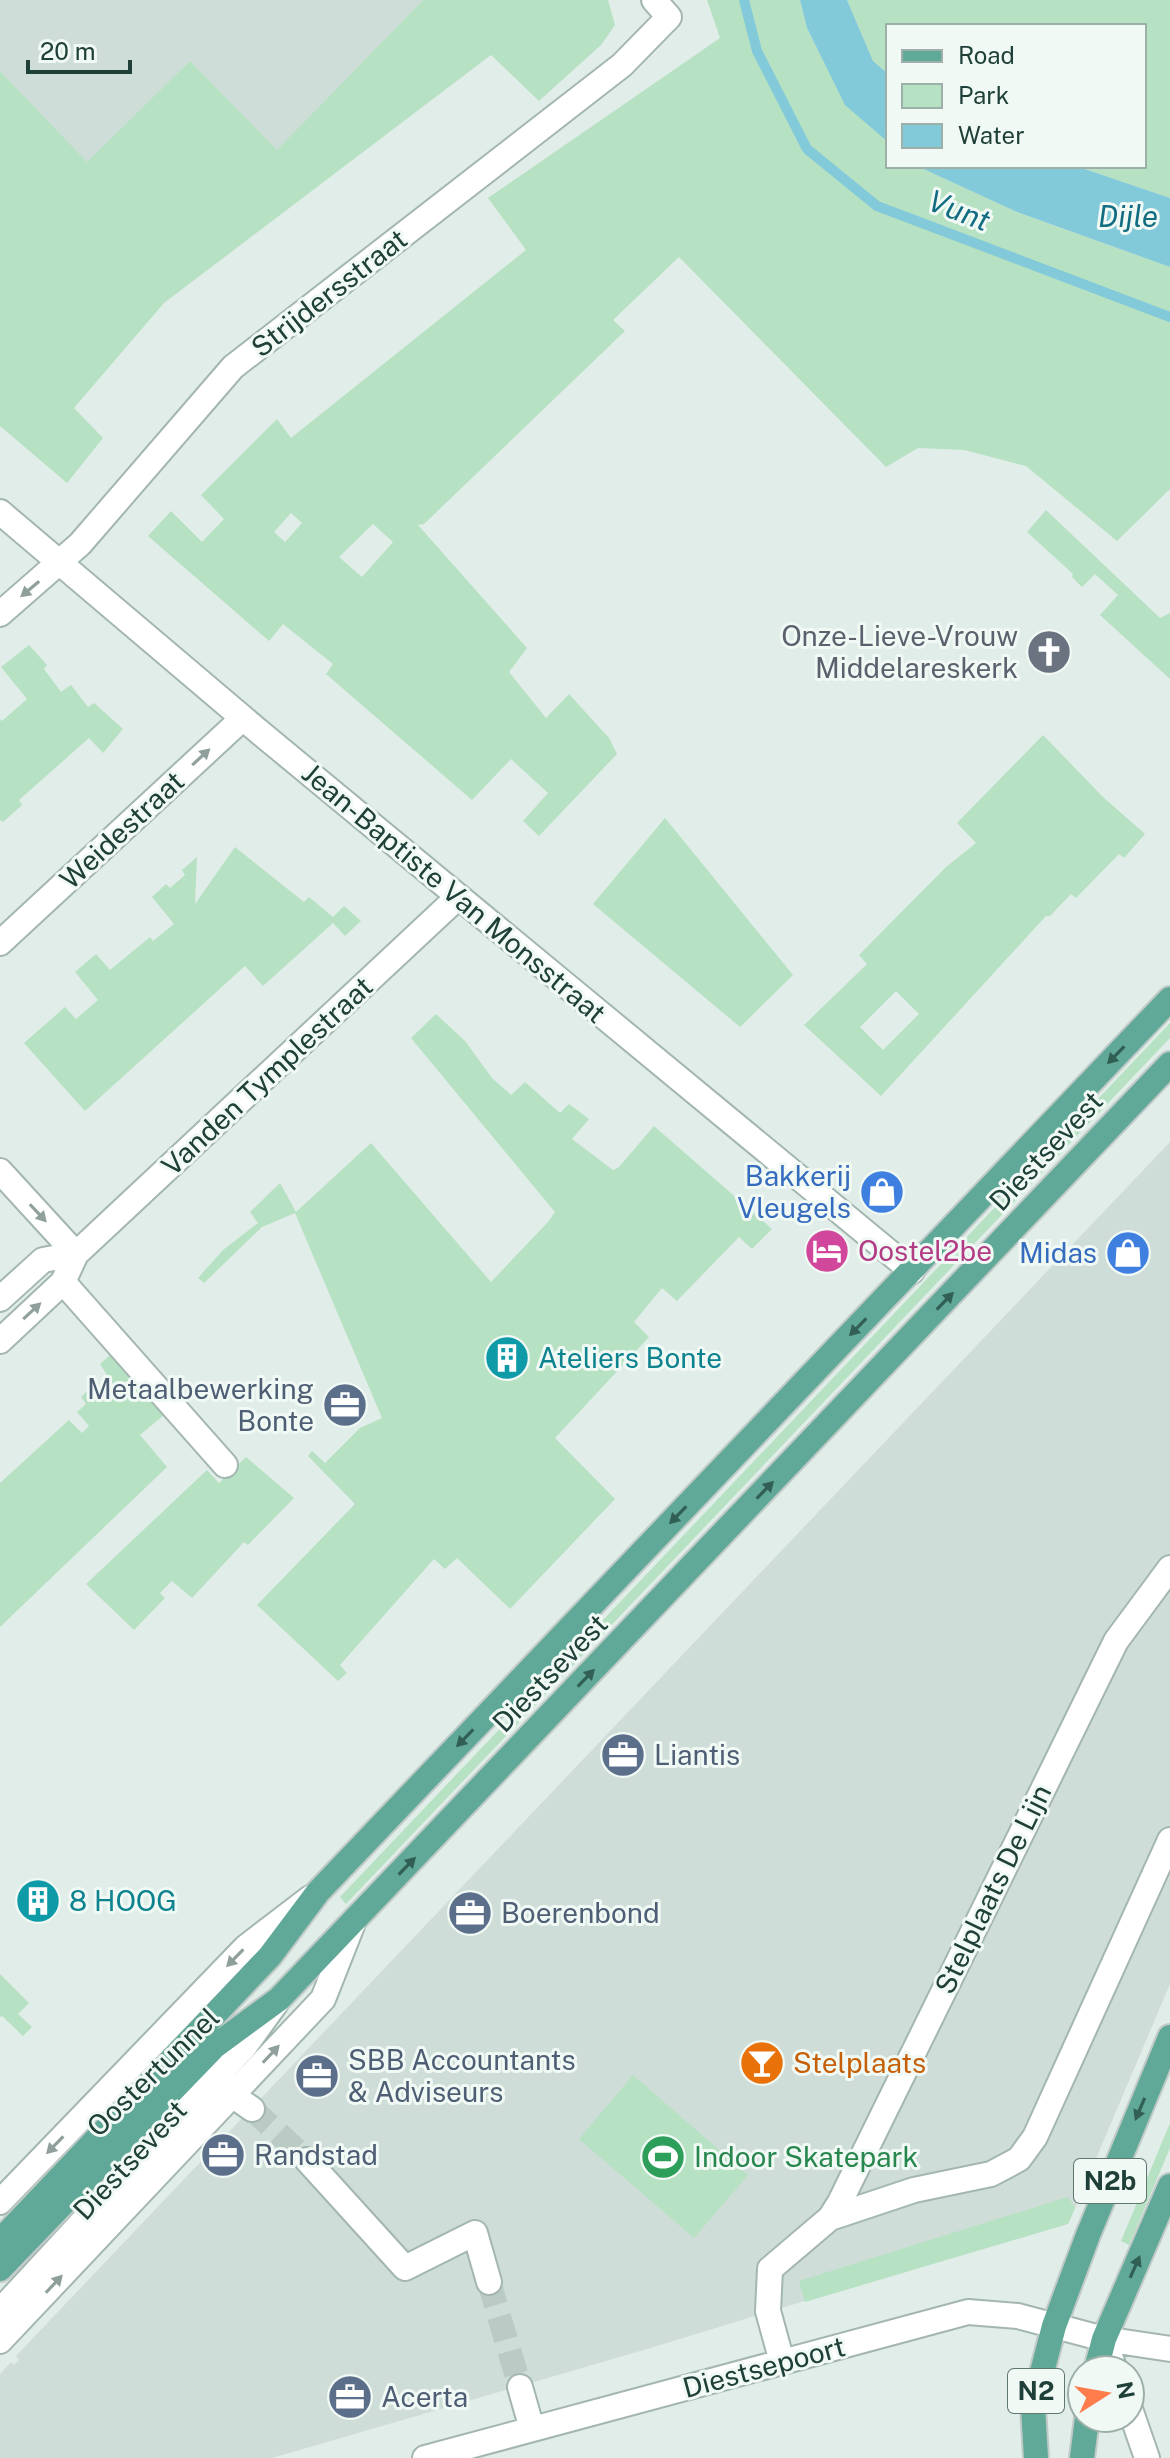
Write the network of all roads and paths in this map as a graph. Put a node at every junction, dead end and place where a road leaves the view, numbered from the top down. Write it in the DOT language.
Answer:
graph roads {
  1 [pos="654,0"];
  2 [pos="0,512"];
  3 [pos="61,563"];
  4 [pos="0,614"];
  5 [pos="243,718"];
  6 [pos="458,897"];
  7 [pos="0,943"];
  8 [pos="1170,999"];
  9 [pos="1170,1064"];
  10 [pos="0,1171"];
  11 [pos="76,1254"];
  12 [pos="912,1271"];
  13 [pos="63,1282"];
  14 [pos="0,1299"];
  15 [pos="0,1341"];
  16 [pos="225,1465"];
  17 [pos="1170,1568"];
  18 [pos="1170,1840"];
  19 [pos="318,1892"];
  20 [pos="353,1923"];
  21 [pos="279,1999"];
  22 [pos="1170,2037"];
  23 [pos="307,2160"];
  24 [pos="1168,2199"];
  25 [pos="0,2202"];
  26 [pos="830,2218"];
  27 [pos="0,2241"];
  28 [pos="0,2269"];
  29 [pos="489,2282"];
  30 [pos="0,2311"];
  31 [pos="1054,2326"];
  32 [pos="1104,2339"];
  33 [pos="0,2341"];
  34 [pos="1170,2349"];
  35 [pos="1100,2354"];
  36 [pos="1109,2354"];
  37 [pos="782,2362"];
  38 [pos="520,2387"];
  39 [pos="532,2429"];
  40 [pos="1085,2434"];
  41 [pos="1139,2434"];
  42 [pos="425,2458"];
  43 [pos="1036,2458"];
  44 [pos="1082,2458"];
  45 [pos="1147,2458"];
  1 -- 3 [label="street, Strijdersstraat"];
  2 -- 3 [label="street, Jean-Baptiste Van Monsstraat"];
  3 -- 4 [label="street, Strijdersstraat, one-way"];
  3 -- 5 [label="street, Jean-Baptiste Van Monsstraat"];
  5 -- 6 [label="street, Jean-Baptiste Van Monsstraat"];
  7 -- 5 [label="street, Weidestraat, one-way"];
  6 -- 11 [label="street, Vanden Tymplestraat"];
  6 -- 12 [label="street, Jean-Baptiste Van Monsstraat"];
  8 -- 12 [label="main road, Diestsevest, one-way"];
  20 -- 9 [label="main road, Diestsevest, one-way"];
  10 -- 11 [label="street, one-way"];
  11 -- 13 [label="street, Vanden Tymplestraat"];
  11 -- 14 [label="street, Vanden Tymplestraat"];
  12 -- 19 [label="main road, Diestsevest, one-way"];
  15 -- 13 [label="street, Vanden Tymplestraat, one-way"];
  13 -- 16 [label="street"];
  17 -- 26 [label="street, Stelplaats De Lijn"];
  18 -- 26 [label="street, Stelplaats De Lijn"];
  19 -- 25 [label="street, Diestsevest, one-way"];
  19 -- 27 [label="main road, Oostertunnel"];
  20 -- 21 [label="main road, Oostertunnel"];
  33 -- 20 [label="street, Diestsevest, one-way"];
  21 -- 28 [label="main road, Oostertunnel"];
  21 -- 30 [label="street"];
  22 -- 31 [label="main road, N2b, one-way"];
  23 -- 29 [label="street"];
  32 -- 24 [label="main road, N2b, one-way"];
  26 -- 37 [label="street, Stelplaats De Lijn"];
  31 -- 32 [label="street, Diestsepoort / N2"];
  31 -- 37 [label="street, Diestsepoort / N2"];
  31 -- 43 [label="main road, N2"];
  32 -- 34 [label="street, Diestsepoort"];
  32 -- 35 [label="main road, N2"];
  32 -- 36 [label="street"];
  37 -- 39 [label="street, Diestsepoort / N2"];
  38 -- 39 [label="street"];
  39 -- 42 [label="street, Diestsepoort / N2"];
  40 -- 44 [label="main road, N2"];
  41 -- 45 [label="street"];
}
